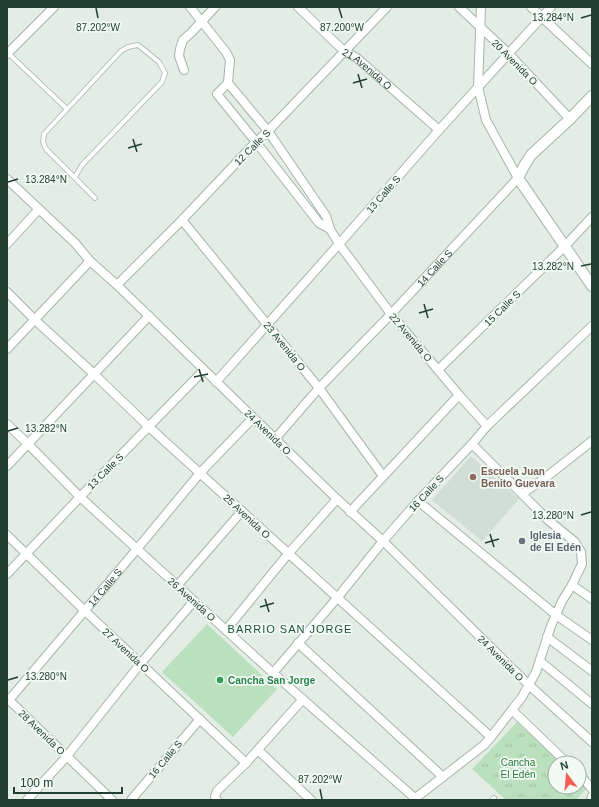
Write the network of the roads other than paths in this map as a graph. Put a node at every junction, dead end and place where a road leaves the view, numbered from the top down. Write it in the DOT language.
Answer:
graph roads {
  1 [pos="54,7"];
  2 [pos="190,7"];
  3 [pos="215,7"];
  4 [pos="298,7"];
  5 [pos="459,7"];
  6 [pos="481,7"];
  7 [pos="531,7"];
  8 [pos="551,7"];
  9 [pos="385,8"];
  10 [pos="542,17"];
  11 [pos="202,22"];
  12 [pos="480,28"];
  13 [pos="344,51"];
  14 [pos="7,53"];
  15 [pos="508,53"];
  16 [pos="592,64"];
  17 [pos="184,70"];
  18 [pos="228,83"];
  19 [pos="478,87"];
  20 [pos="592,96"];
  21 [pos="67,109"];
  22 [pos="570,119"];
  23 [pos="439,130"];
  24 [pos="268,131"];
  25 [pos="256,142"];
  26 [pos="287,158"];
  27 [pos="275,168"];
  28 [pos="74,177"];
  29 [pos="518,178"];
  30 [pos="7,179"];
  31 [pos="96,198"];
  32 [pos="38,209"];
  33 [pos="592,217"];
  34 [pos="182,220"];
  35 [pos="330,229"];
  36 [pos="7,244"];
  37 [pos="339,244"];
  38 [pos="565,246"];
  39 [pos="90,261"];
  40 [pos="117,285"];
  41 [pos="592,286"];
  42 [pos="7,292"];
  43 [pos="391,314"];
  44 [pos="149,316"];
  45 [pos="35,320"];
  46 [pos="268,324"];
  47 [pos="592,326"];
  48 [pos="7,349"];
  49 [pos="204,370"];
  50 [pos="438,370"];
  51 [pos="94,374"];
  52 [pos="216,382"];
  53 [pos="319,388"];
  54 [pos="459,396"];
  55 [pos="253,418"];
  56 [pos="7,424"];
  57 [pos="487,426"];
  58 [pos="149,427"];
  59 [pos="275,439"];
  60 [pos="592,441"];
  61 [pos="28,444"];
  62 [pos="472,444"];
  63 [pos="7,466"];
  64 [pos="200,473"];
  65 [pos="384,476"];
  66 [pos="522,494"];
  67 [pos="80,497"];
  68 [pos="337,499"];
  69 [pos="418,501"];
  70 [pos="242,511"];
  71 [pos="350,512"];
  72 [pos="7,535"];
  73 [pos="383,541"];
  74 [pos="137,549"];
  75 [pos="26,553"];
  76 [pos="288,554"];
  77 [pos="7,574"];
  78 [pos="572,585"];
  79 [pos="177,586"];
  80 [pos="338,597"];
  81 [pos="592,599"];
  82 [pos="194,601"];
  83 [pos="85,611"];
  84 [pos="556,615"];
  85 [pos="226,630"];
  86 [pos="547,637"];
  87 [pos="592,640"];
  88 [pos="298,643"];
  89 [pos="540,662"];
  90 [pos="141,663"];
  91 [pos="592,671"];
  92 [pos="273,673"];
  93 [pos="529,686"];
  94 [pos="8,699"];
  95 [pos="303,699"];
  96 [pos="592,704"];
  97 [pos="512,710"];
  98 [pos="200,719"];
  99 [pos="491,737"];
  100 [pos="592,742"];
  101 [pos="258,750"];
  102 [pos="559,755"];
  103 [pos="67,756"];
  104 [pos="246,763"];
  105 [pos="443,777"];
  106 [pos="592,796"];
  107 [pos="27,800"];
  108 [pos="112,800"];
  109 [pos="131,800"];
  110 [pos="217,800"];
  111 [pos="311,800"];
  112 [pos="415,800"];
  113 [pos="591,800"];
  1 -- 14 [label="street"];
  2 -- 11 [label="street"];
  3 -- 11 [label="street"];
  4 -- 13 [label="street, 21 Avenida O"];
  5 -- 12 [label="street, 20 Avenida O"];
  6 -- 12 [label="street"];
  7 -- 10 [label="street"];
  8 -- 10 [label="street, 13 Calle S"];
  9 -- 13 [label="street, 12 Calle S"];
  10 -- 15 [label="street, 13 Calle S"];
  10 -- 16 [label="street"];
  11 -- 17 [label="street"];
  11 -- 18 [label="street"];
  12 -- 15 [label="street, 20 Avenida O"];
  12 -- 19 [label="street"];
  13 -- 23 [label="street, 21 Avenida O"];
  13 -- 24 [label="street, 12 Calle S"];
  14 -- 21 [label="lane"];
  15 -- 19 [label="street, 13 Calle S"];
  15 -- 22 [label="street, 20 Avenida O"];
  18 -- 24 [label="street"];
  18 -- 25 [label="street"];
  19 -- 23 [label="street, 13 Calle S"];
  19 -- 29 [label="street"];
  20 -- 22 [label="street, 14 Calle S"];
  21 -- 28 [label="lane"];
  21 -- 28 [label="lane"];
  22 -- 29 [label="street, 14 Calle S"];
  23 -- 37 [label="street, 13 Calle S"];
  24 -- 25 [label="street, 12 Calle S"];
  24 -- 26 [label="street"];
  25 -- 27 [label="street"];
  25 -- 34 [label="street, 12 Calle S"];
  26 -- 27 [label="street"];
  26 -- 35 [label="street"];
  27 -- 35 [label="street"];
  28 -- 31 [label="lane"];
  29 -- 38 [label="street"];
  29 -- 43 [label="street, 14 Calle S"];
  30 -- 32 [label="street, 24 Avenida O"];
  32 -- 36 [label="street"];
  32 -- 39 [label="street, 24 Avenida O"];
  33 -- 38 [label="street, 15 Calle S"];
  34 -- 40 [label="street, 12 Calle S"];
  34 -- 46 [label="street, 23 Avenida O"];
  35 -- 37 [label="street, 22 Avenida O"];
  37 -- 43 [label="street, 22 Avenida O"];
  37 -- 46 [label="street, 13 Calle S"];
  38 -- 41 [label="street"];
  38 -- 50 [label="street, 15 Calle S"];
  39 -- 40 [label="street, 24 Avenida O"];
  39 -- 45 [label="street"];
  40 -- 44 [label="street, 24 Avenida O"];
  42 -- 45 [label="street, 25 Avenida O"];
  43 -- 50 [label="street, 22 Avenida O"];
  43 -- 53 [label="street, 14 Calle S"];
  44 -- 49 [label="street, 24 Avenida O"];
  44 -- 51 [label="street"];
  45 -- 48 [label="street"];
  45 -- 51 [label="street, 25 Avenida O"];
  46 -- 52 [label="street, 13 Calle S"];
  46 -- 53 [label="street, 23 Avenida O"];
  47 -- 57 [label="street, 16 Calle S"];
  49 -- 52 [label="street, 24 Avenida O"];
  49 -- 58 [label="street, 13 Calle S"];
  50 -- 54 [label="street, 22 Avenida O"];
  51 -- 58 [label="street, 25 Avenida O"];
  51 -- 61 [label="street"];
  52 -- 55 [label="street, 24 Avenida O"];
  53 -- 59 [label="street, 14 Calle S"];
  53 -- 65 [label="street, 23 Avenida O"];
  54 -- 57 [label="street, 22 Avenida O"];
  54 -- 65 [label="street"];
  55 -- 59 [label="street, 24 Avenida O"];
  55 -- 64 [label="street, 14 Calle S"];
  56 -- 61 [label="street, 26 Avenida O"];
  57 -- 62 [label="street, 16 Calle S"];
  58 -- 64 [label="street, 25 Avenida O"];
  58 -- 67 [label="street, 13 Calle S"];
  59 -- 68 [label="street, 24 Avenida O"];
  60 -- 66 [label="street"];
  61 -- 63 [label="street"];
  61 -- 67 [label="street, 26 Avenida O"];
  62 -- 66 [label="street"];
  62 -- 69 [label="street, 16 Calle S"];
  64 -- 70 [label="street, 25 Avenida O"];
  64 -- 74 [label="street, 14 Calle S"];
  65 -- 71 [label="street"];
  66 -- 78 [label="street"];
  67 -- 74 [label="street, 26 Avenida O"];
  67 -- 75 [label="street, 13 Calle S"];
  68 -- 71 [label="street, 24 Avenida O"];
  68 -- 76 [label="street"];
  69 -- 73 [label="street, 16 Calle S"];
  69 -- 84 [label="street"];
  70 -- 76 [label="street, 25 Avenida O"];
  70 -- 79 [label="street"];
  71 -- 73 [label="street, 24 Avenida O"];
  72 -- 75 [label="street, 27 Avenida O"];
  73 -- 80 [label="street, 16 Calle S"];
  73 -- 93 [label="street, 24 Avenida O"];
  74 -- 79 [label="street, 26 Avenida O"];
  74 -- 83 [label="street, 14 Calle S"];
  75 -- 77 [label="street, 13 Calle S"];
  75 -- 83 [label="street, 27 Avenida O"];
  76 -- 80 [label="street, 25 Avenida O"];
  76 -- 85 [label="street"];
  78 -- 81 [label="street"];
  78 -- 84 [label="street"];
  79 -- 82 [label="street, 26 Avenida O"];
  80 -- 88 [label="street, 16 Calle S"];
  80 -- 99 [label="street, 25 Avenida O"];
  82 -- 85 [label="street, 26 Avenida O"];
  82 -- 90 [label="street"];
  83 -- 90 [label="street, 27 Avenida O"];
  83 -- 94 [label="street, 14 Calle S"];
  84 -- 86 [label="street"];
  84 -- 87 [label="street"];
  85 -- 92 [label="street, 26 Avenida O"];
  86 -- 89 [label="street"];
  86 -- 91 [label="street"];
  88 -- 92 [label="street, 16 Calle S"];
  88 -- 105 [label="street"];
  89 -- 93 [label="street"];
  89 -- 96 [label="street"];
  90 -- 98 [label="street, 27 Avenida O"];
  90 -- 103 [label="street"];
  92 -- 95 [label="street, 26 Avenida O"];
  93 -- 97 [label="street"];
  93 -- 100 [label="street, 24 Avenida O"];
  94 -- 103 [label="street, 28 Avenida O"];
  95 -- 101 [label="street"];
  95 -- 112 [label="street, 26 Avenida O"];
  97 -- 99 [label="street"];
  97 -- 102 [label="street"];
  98 -- 104 [label="street, 27 Avenida O"];
  98 -- 109 [label="street, 16 Calle S"];
  99 -- 105 [label="street"];
  101 -- 104 [label="street"];
  101 -- 111 [label="street"];
  103 -- 107 [label="street"];
  103 -- 108 [label="street, 28 Avenida O"];
  104 -- 110 [label="street"];
  105 -- 112 [label="street"];
  106 -- 113 [label="street"];
}
